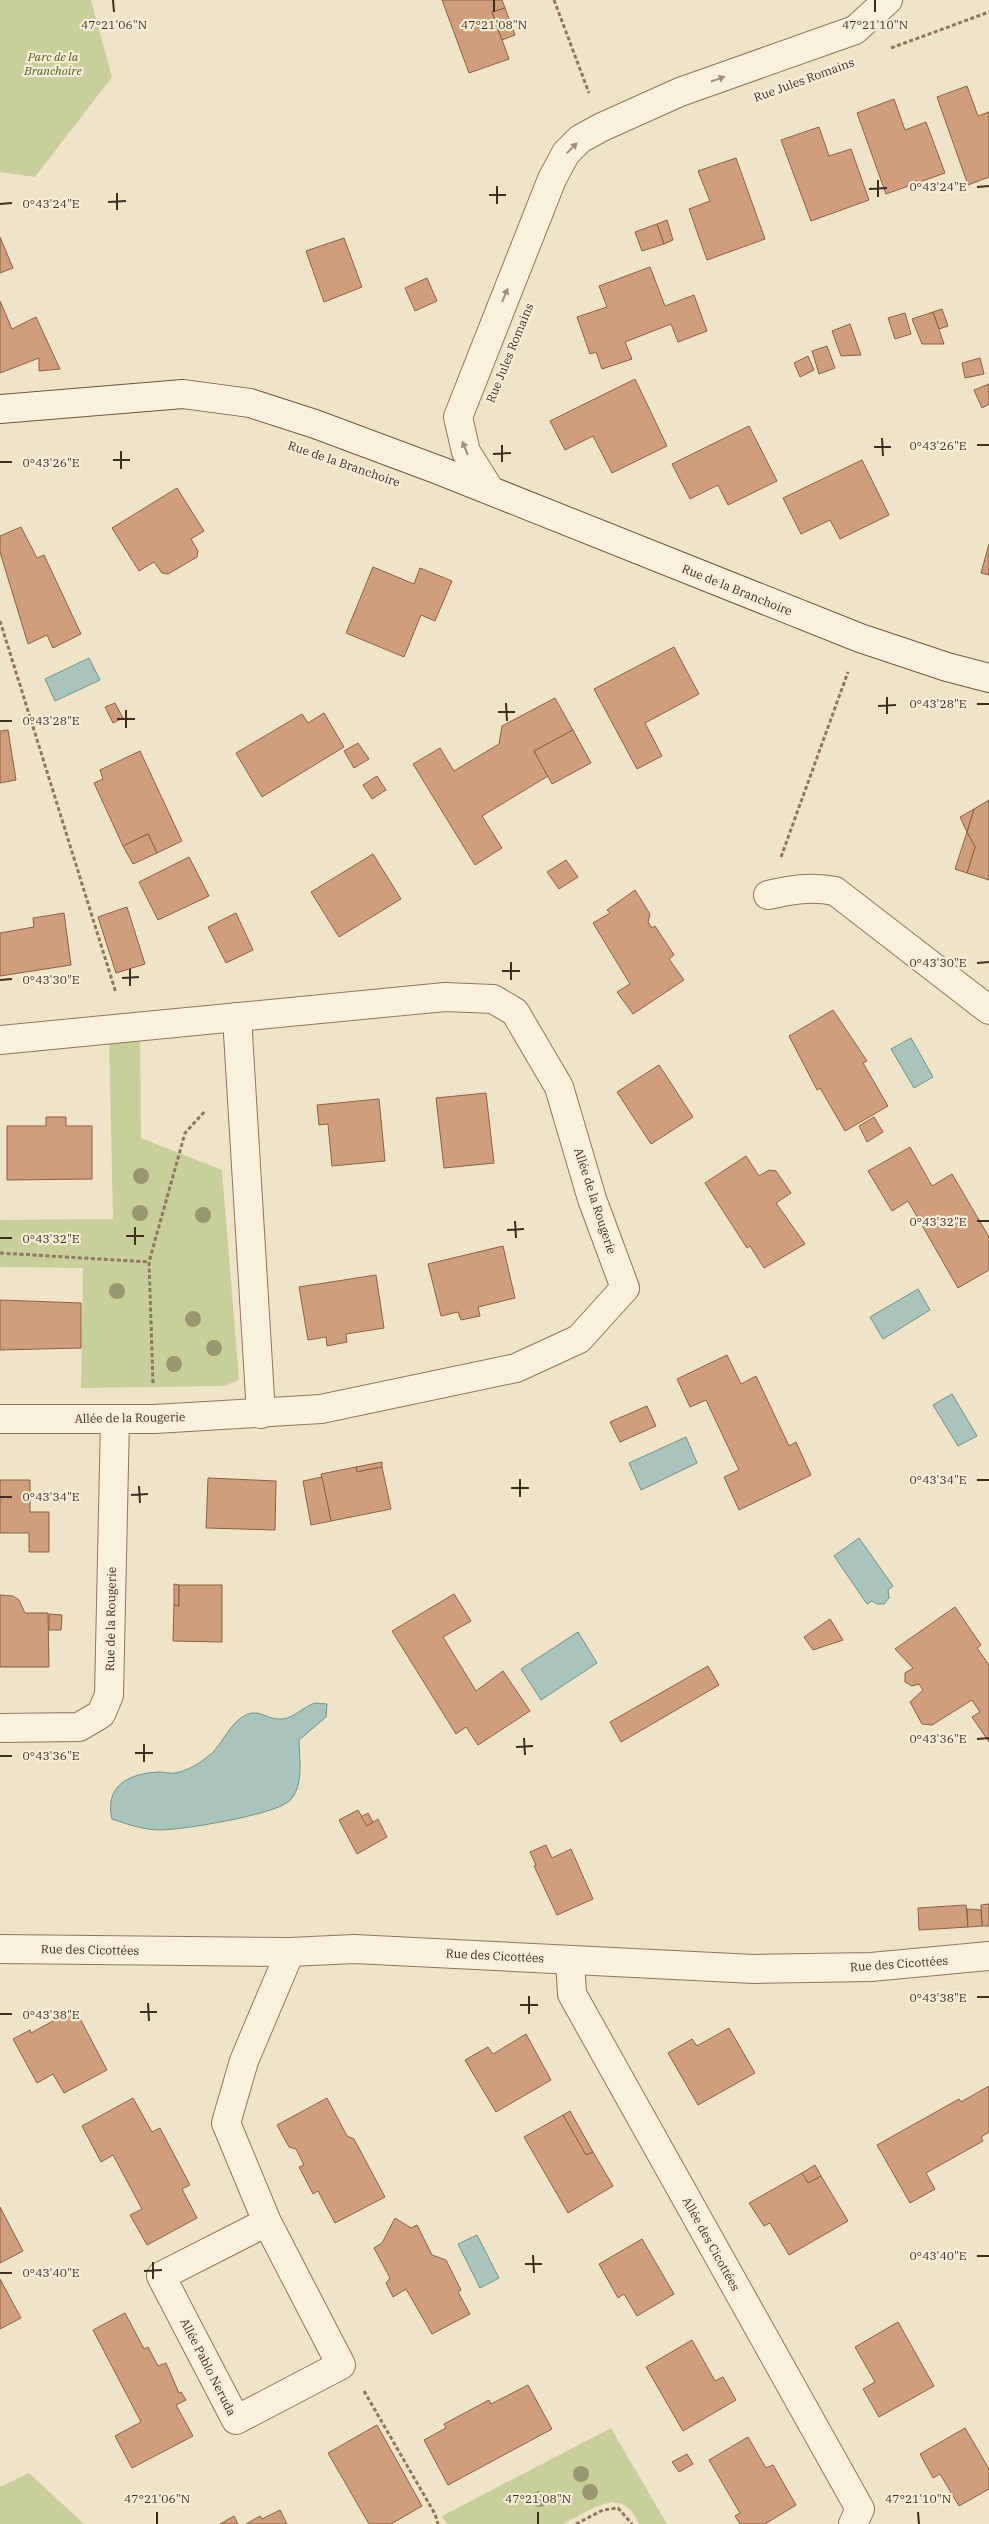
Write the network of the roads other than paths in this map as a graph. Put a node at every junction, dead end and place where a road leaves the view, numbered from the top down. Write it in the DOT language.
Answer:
graph roads {
  1 [pos="888,0"];
  2 [pos="0,409"];
  3 [pos="490,490"];
  4 [pos="989,678"];
  5 [pos="768,895"];
  6 [pos="989,1010"];
  7 [pos="238,1018"];
  8 [pos="0,1040"];
  9 [pos="261,1414"];
  10 [pos="0,1419"];
  11 [pos="115,1419"];
  12 [pos="0,1728"];
  13 [pos="0,1949"];
  14 [pos="290,1952"];
  15 [pos="989,1956"];
  16 [pos="570,1960"];
  17 [pos="267,2222"];
  18 [pos="853,2524"];
  3 -- 1 [label="street, Rue Jules Romains, one-way"];
  2 -- 3 [label="street, Rue de la Branchoire"];
  3 -- 4 [label="street, Rue de la Branchoire"];
  5 -- 6 [label="street"];
  7 -- 8 [label="street, Allée de la Rougerie"];
  7 -- 9 [label="street"];
  7 -- 9 [label="street, Allée de la Rougerie"];
  9 -- 11 [label="street, Allée de la Rougerie"];
  10 -- 11 [label="street, Allée de la Rougerie"];
  11 -- 12 [label="street, Rue de la Rougerie"];
  13 -- 14 [label="street, Rue des Cicottées"];
  14 -- 16 [label="street, Rue des Cicottées"];
  14 -- 17 [label="street"];
  15 -- 16 [label="street, Rue des Cicottées"];
  16 -- 18 [label="street, Allée des Cicottées"];
  17 -- 17 [label="street, Allée Pablo Neruda"];
}
